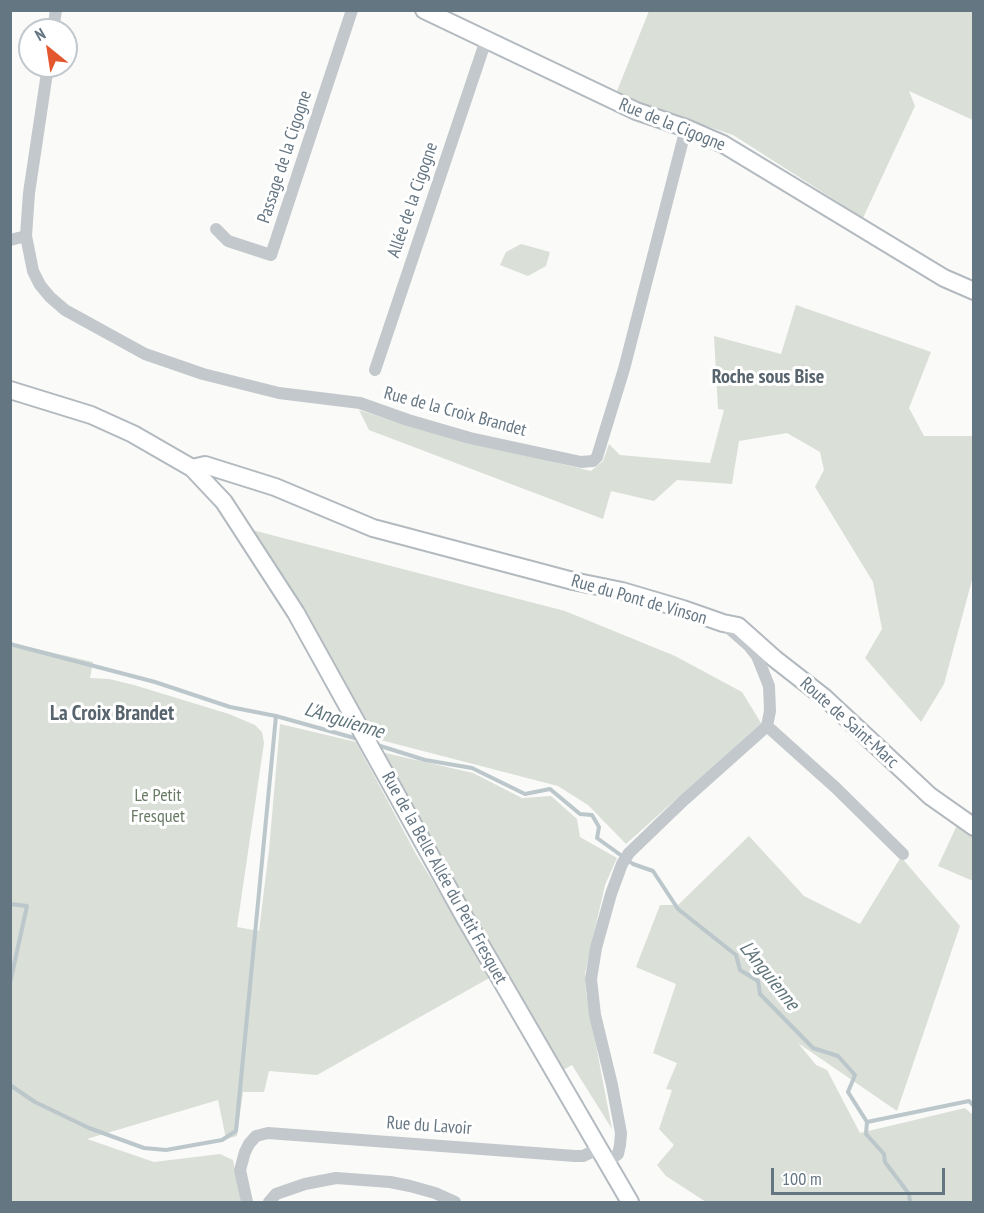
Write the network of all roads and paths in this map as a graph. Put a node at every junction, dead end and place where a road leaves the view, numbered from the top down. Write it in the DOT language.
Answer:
graph roads {
  1 [pos="352,10"];
  2 [pos="424,10"];
  3 [pos="486,40"];
  4 [pos="46,78"];
  5 [pos="686,128"];
  6 [pos="216,228"];
  7 [pos="26,236"];
  8 [pos="10,240"];
  9 [pos="974,291"];
  10 [pos="375,370"];
  11 [pos="10,390"];
  12 [pos="192,468"];
  13 [pos="723,623"];
  14 [pos="766,726"];
  15 [pos="974,827"];
  16 [pos="903,854"];
  17 [pos="602,1156"];
  18 [pos="626,1201"];
  19 [pos="247,1203"];
  20 [pos="269,1203"];
  21 [pos="455,1203"];
  1 -- 6 [label="street, Passage de la Cigogne"];
  2 -- 3 [label="street, Rue de la Cigogne"];
  3 -- 5 [label="street, Rue de la Cigogne"];
  3 -- 10 [label="street, Allée de la Cigogne"];
  4 -- 7 [label="street"];
  5 -- 7 [label="street, Rue de la Croix Brandet"];
  5 -- 9 [label="street, Rue de la Cigogne"];
  7 -- 8 [label="street"];
  11 -- 12 [label="street"];
  12 -- 13 [label="street, Rue du Pont de Vinson"];
  12 -- 17 [label="street, Rue de la Belle Allée du Petit Fresquet"];
  13 -- 14 [label="street, Rue du Pont de Vinson"];
  13 -- 15 [label="street, Route de Saint-Marc"];
  14 -- 16 [label="street"];
  14 -- 17 [label="street"];
  17 -- 18 [label="street, Rue de la Belle Allée du Petit Fresquet"];
  17 -- 19 [label="street, Rue du Lavoir"];
  20 -- 21 [label="street"];
}
